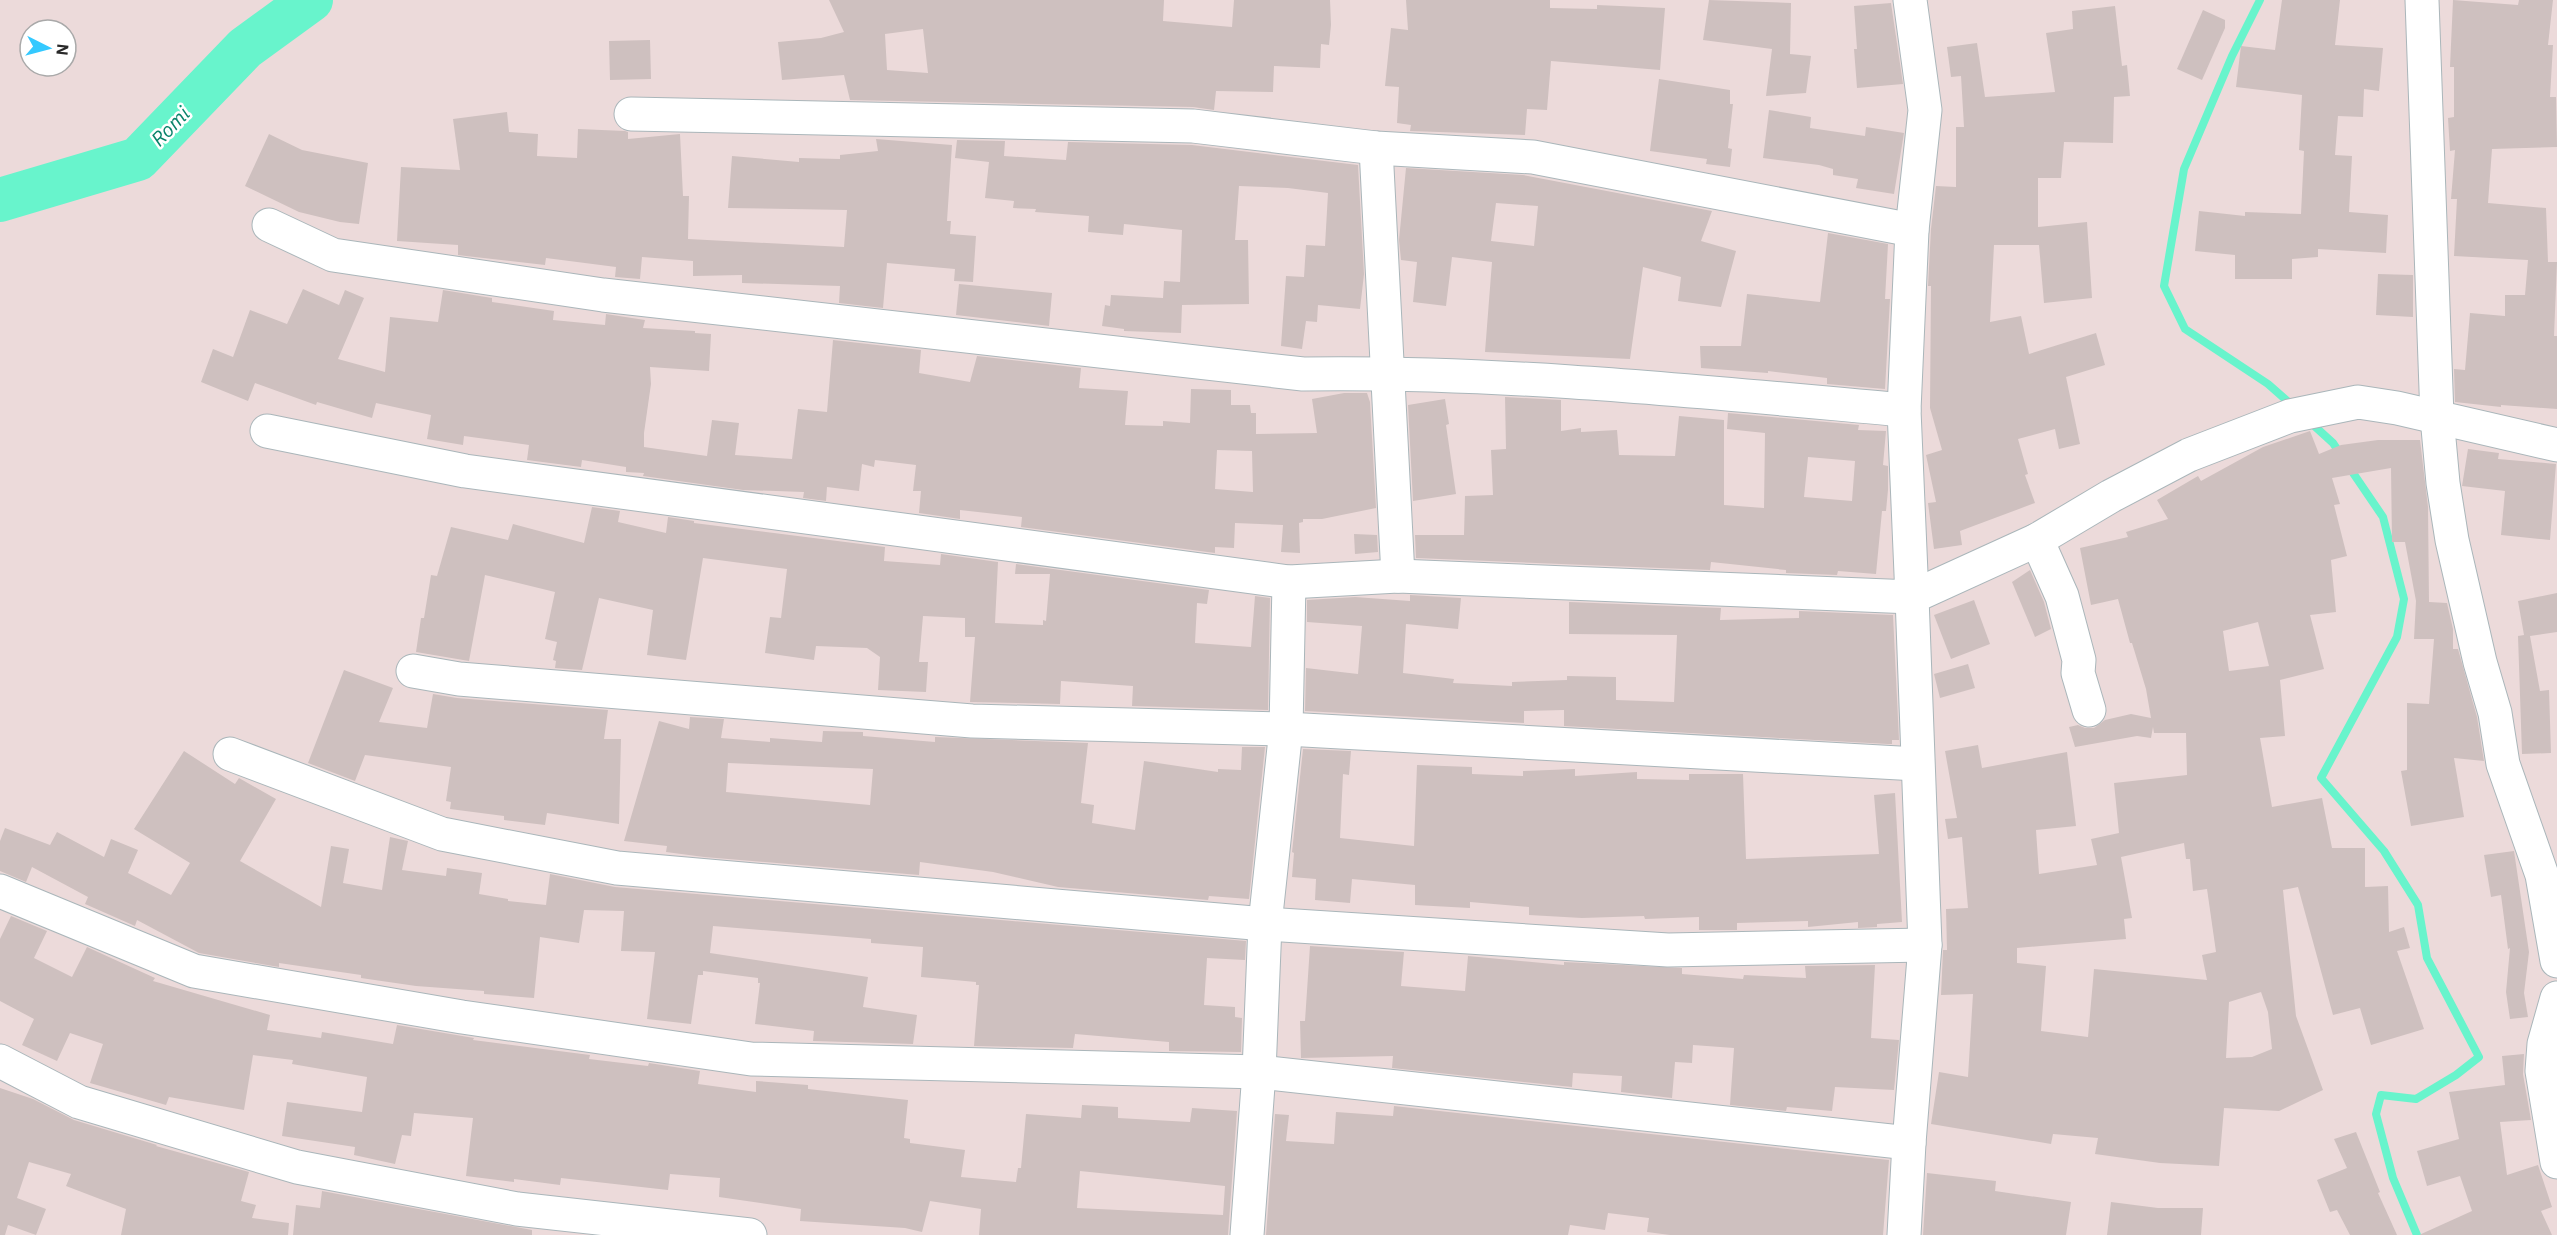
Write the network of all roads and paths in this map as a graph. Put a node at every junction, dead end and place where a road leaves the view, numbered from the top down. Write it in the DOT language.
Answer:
graph roads {
  1 [pos="1910,0"];
  2 [pos="2422,0"];
  3 [pos="631,114"];
  4 [pos="1376,148"];
  5 [pos="268,225"];
  6 [pos="1912,230"];
  7 [pos="1388,373"];
  8 [pos="1904,410"];
  9 [pos="2437,417"];
  10 [pos="267,431"];
  11 [pos="2557,445"];
  12 [pos="2037,540"];
  13 [pos="1398,576"];
  14 [pos="1289,582"];
  15 [pos="1912,597"];
  16 [pos="413,671"];
  17 [pos="2089,710"];
  18 [pos="1286,729"];
  19 [pos="230,754"];
  20 [pos="1917,764"];
  21 [pos="0,891"];
  22 [pos="1265,924"];
  23 [pos="1924,945"];
  24 [pos="2557,961"];
  25 [pos="2557,998"];
  26 [pos="0,1061"];
  27 [pos="1258,1072"];
  28 [pos="1908,1143"];
  29 [pos="2557,1162"];
  30 [pos="750,1235"];
  31 [pos="1247,1235"];
  32 [pos="1904,1235"];
  1 -- 6 [label="street"];
  2 -- 9 [label="street"];
  3 -- 4 [label="street"];
  4 -- 6 [label="street"];
  4 -- 7 [label="street"];
  5 -- 7 [label="street"];
  6 -- 8 [label="street"];
  7 -- 8 [label="street"];
  7 -- 13 [label="street"];
  8 -- 15 [label="street"];
  9 -- 11 [label="street"];
  9 -- 12 [label="street"];
  9 -- 24 [label="street"];
  10 -- 14 [label="street"];
  12 -- 15 [label="street"];
  12 -- 17 [label="street"];
  13 -- 14 [label="street"];
  13 -- 15 [label="street"];
  14 -- 18 [label="street"];
  15 -- 20 [label="street"];
  16 -- 18 [label="street"];
  18 -- 20 [label="street"];
  18 -- 22 [label="street"];
  19 -- 22 [label="street"];
  20 -- 23 [label="street"];
  21 -- 27 [label="street"];
  22 -- 23 [label="street"];
  22 -- 27 [label="street"];
  23 -- 28 [label="street"];
  25 -- 29 [label="street"];
  26 -- 30 [label="street"];
  27 -- 28 [label="street"];
  27 -- 31 [label="street"];
  28 -- 32 [label="street"];
}
